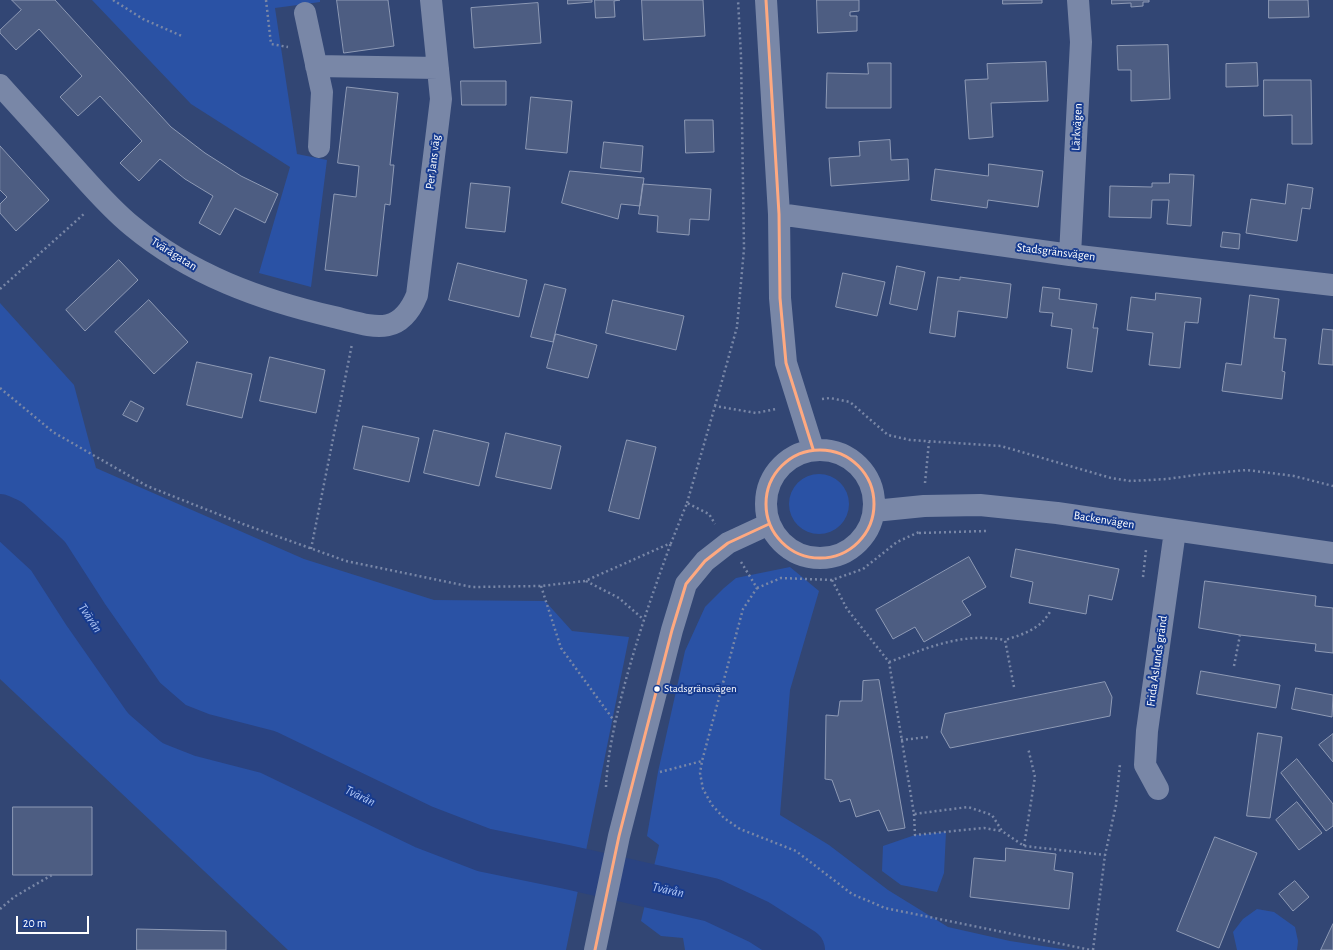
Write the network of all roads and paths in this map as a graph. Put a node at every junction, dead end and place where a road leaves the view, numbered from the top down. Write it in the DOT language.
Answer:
graph roads {
  1 [pos="113,0"];
  2 [pos="266,0"];
  3 [pos="431,0"];
  4 [pos="738,0"];
  5 [pos="766,0"];
  6 [pos="1078,0"];
  7 [pos="305,13"];
  8 [pos="182,36"];
  9 [pos="314,58"];
  10 [pos="438,68"];
  11 [pos="0,85"];
  12 [pos="319,147"];
  13 [pos="102,198"];
  14 [pos="779,214"];
  15 [pos="1070,254"];
  16 [pos="1333,285"];
  17 [pos="0,289"];
  18 [pos="402,319"];
  19 [pos="356,322"];
  20 [pos="0,388"];
  21 [pos="797,404"];
  22 [pos="715,406"];
  23 [pos="813,449"];
  24 [pos="1333,486"];
  25 [pos="687,503"];
  26 [pos="874,512"];
  27 [pos="769,524"];
  28 [pos="1175,531"];
  29 [pos="671,543"];
  30 [pos="728,543"];
  31 [pos="312,549"];
  32 [pos="1333,553"];
  33 [pos="585,581"];
  34 [pos="542,586"];
  35 [pos="757,588"];
  36 [pos="1051,610"];
  37 [pos="643,619"];
  38 [pos="1240,635"];
  39 [pos="1005,640"];
  40 [pos="888,662"];
  41 [pos="1234,666"];
  42 [pos="1014,687"];
  43 [pos="616,722"];
  44 [pos="928,737"];
  45 [pos="901,740"];
  46 [pos="1028,748"];
  47 [pos="702,761"];
  48 [pos="658,772"];
  49 [pos="606,788"];
  50 [pos="1158,789"];
  51 [pos="914,814"];
  52 [pos="1002,831"];
  53 [pos="1024,846"];
  54 [pos="1105,855"];
  55 [pos="52,875"];
  56 [pos="0,909"];
  57 [pos="597,940"];
  58 [pos="1092,950"];
  1 -- 8 [label="path"];
  2 -- 9 [label="path"];
  3 -- 10 [label="street, Per Jans väg"];
  4 -- 22 [label="path"];
  5 -- 14 [label="street"];
  6 -- 15 [label="street, Lärkvägen"];
  7 -- 9 [label="street"];
  9 -- 10 [label="street"];
  9 -- 12 [label="street"];
  10 -- 18 [label="street, Per Jans väg"];
  11 -- 13 [label="street, Tvärågatan"];
  13 -- 17 [label="path"];
  13 -- 19 [label="street, Tvärågatan"];
  14 -- 15 [label="street, Stadsgränsvägen"];
  14 -- 21 [label="street"];
  15 -- 16 [label="street, Stadsgränsvägen"];
  18 -- 19 [label="street, Tvärågatan"];
  19 -- 31 [label="path"];
  20 -- 31 [label="path"];
  21 -- 22 [label="path"];
  21 -- 23 [label="street"];
  21 -- 24 [label="path"];
  22 -- 25 [label="path"];
  23 -- 26 [label="street"];
  23 -- 27 [label="street"];
  25 -- 29 [label="path"];
  25 -- 30 [label="path"];
  26 -- 27 [label="street"];
  26 -- 28 [label="street, Backenvägen"];
  27 -- 30 [label="street"];
  28 -- 32 [label="street, Backenvägen"];
  28 -- 50 [label="street, Frida Åslunds gränd"];
  29 -- 33 [label="path"];
  29 -- 37 [label="path"];
  30 -- 35 [label="path"];
  30 -- 57 [label="street"];
  31 -- 34 [label="path"];
  33 -- 34 [label="path"];
  33 -- 37 [label="path"];
  34 -- 43 [label="path"];
  35 -- 40 [label="path"];
  35 -- 47 [label="path"];
  36 -- 39 [label="path"];
  37 -- 43 [label="path"];
  38 -- 41 [label="path"];
  39 -- 40 [label="path"];
  39 -- 42 [label="path"];
  40 -- 45 [label="path"];
  43 -- 49 [label="path"];
  44 -- 45 [label="path"];
  45 -- 51 [label="path"];
  46 -- 53 [label="path"];
  47 -- 48 [label="path"];
  47 -- 58 [label="path"];
  51 -- 52 [label="path"];
  51 -- 52 [label="path"];
  52 -- 53 [label="path"];
  53 -- 54 [label="path"];
  55 -- 56 [label="path"];
}
